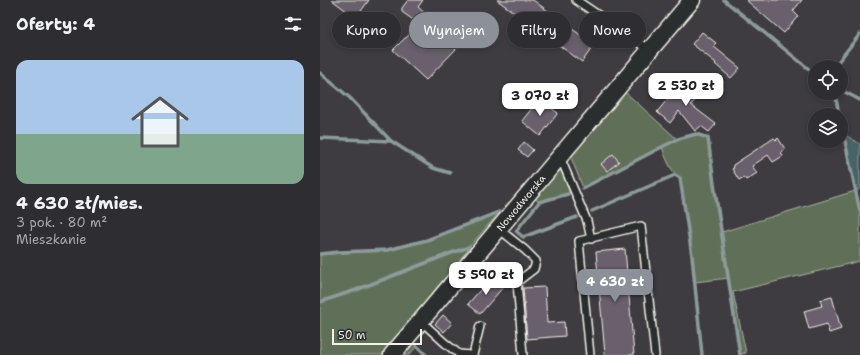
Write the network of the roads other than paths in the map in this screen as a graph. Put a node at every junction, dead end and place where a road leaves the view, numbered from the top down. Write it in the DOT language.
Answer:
graph roads {
  1 [pos="576,0"];
  2 [pos="692,0"];
  3 [pos="650,50"];
  4 [pos="559,158"];
  5 [pos="499,229"];
  6 [pos="591,238"];
  7 [pos="421,321"];
  8 [pos="480,326"];
  9 [pos="392,355"];
  10 [pos="472,355"];
  11 [pos="523,355"];
  12 [pos="590,355"];
  13 [pos="655,355"];
  1 -- 3 [label="lane"];
  2 -- 3 [label="street, Nowodworska"];
  3 -- 4 [label="street, Nowodworska"];
  4 -- 5 [label="street, Nowodworska"];
  4 -- 6 [label="lane"];
  5 -- 7 [label="street, Nowodworska"];
  5 -- 11 [label="lane"];
  6 -- 12 [label="lane"];
  6 -- 13 [label="lane"];
  7 -- 9 [label="street, Nowodworska"];
  7 -- 10 [label="lane"];
  8 -- 10 [label="lane"];
}
